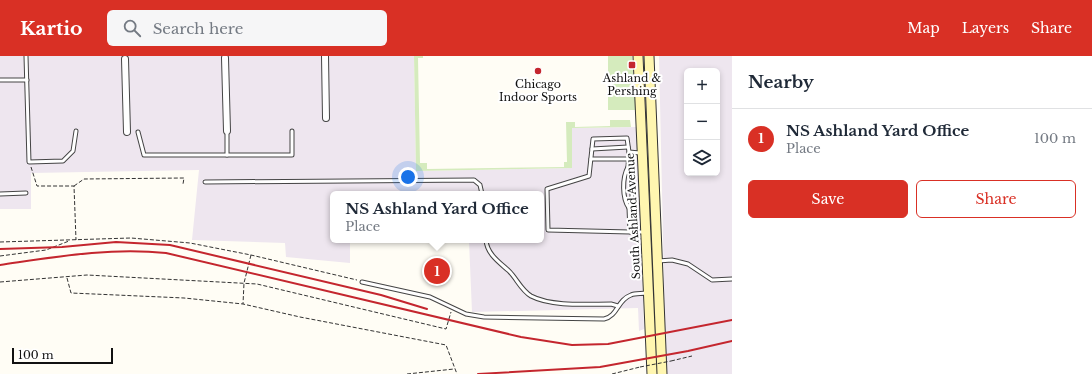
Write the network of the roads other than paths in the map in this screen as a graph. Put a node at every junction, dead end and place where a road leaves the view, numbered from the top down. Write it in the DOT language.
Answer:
graph roads {
  1 [pos="26,56"];
  2 [pos="325,56"];
  3 [pos="638,56"];
  4 [pos="649,56"];
  5 [pos="225,58"];
  6 [pos="125,59"];
  7 [pos="0,80"];
  8 [pos="27,80"];
  9 [pos="326,118"];
  10 [pos="76,131"];
  11 [pos="227,131"];
  12 [pos="292,131"];
  13 [pos="127,132"];
  14 [pos="138,132"];
  15 [pos="628,147"];
  16 [pos="592,149"];
  17 [pos="629,152"];
  18 [pos="642,153"];
  19 [pos="227,155"];
  20 [pos="591,159"];
  21 [pos="629,159"];
  22 [pos="628,167"];
  23 [pos="205,182"];
  24 [pos="481,191"];
  25 [pos="26,193"];
  26 [pos="0,194"];
  27 [pos="629,208"];
  28 [pos="630,232"];
  29 [pos="646,232"];
  30 [pos="486,243"];
  31 [pos="658,260"];
  32 [pos="732,279"];
  33 [pos="362,282"];
  34 [pos="659,292"];
  35 [pos="649,293"];
  36 [pos="618,306"];
  37 [pos="652,374"];
  38 [pos="662,374"];
  1 -- 8 [label="lane"];
  2 -- 9 [label="street"];
  3 -- 18 [label="main road, South Ashland Avenue"];
  4 -- 31 [label="main road, South Ashland Avenue"];
  5 -- 11 [label="street"];
  6 -- 13 [label="street"];
  7 -- 8 [label="lane"];
  8 -- 10 [label="lane"];
  11 -- 19 [label="lane"];
  12 -- 19 [label="lane"];
  14 -- 19 [label="lane"];
  15 -- 16 [label="lane"];
  15 -- 16 [label="lane"];
  15 -- 17 [label="lane"];
  16 -- 20 [label="lane"];
  17 -- 18 [label="lane"];
  17 -- 21 [label="lane"];
  18 -- 29 [label="main road, South Ashland Avenue"];
  20 -- 21 [label="lane"];
  20 -- 28 [label="lane"];
  21 -- 22 [label="lane"];
  22 -- 27 [label="lane"];
  22 -- 27 [label="lane"];
  23 -- 24 [label="lane"];
  25 -- 26 [label="lane"];
  27 -- 28 [label="lane"];
  28 -- 29 [label="lane"];
  29 -- 35 [label="main road, South Ashland Avenue"];
  30 -- 36 [label="lane"];
  31 -- 32 [label="lane"];
  31 -- 34 [label="main road, South Ashland Avenue"];
  33 -- 36 [label="lane"];
  34 -- 35 [label="lane"];
  34 -- 38 [label="main road, South Ashland Avenue"];
  35 -- 36 [label="lane"];
  35 -- 37 [label="main road, South Ashland Avenue"];
}
